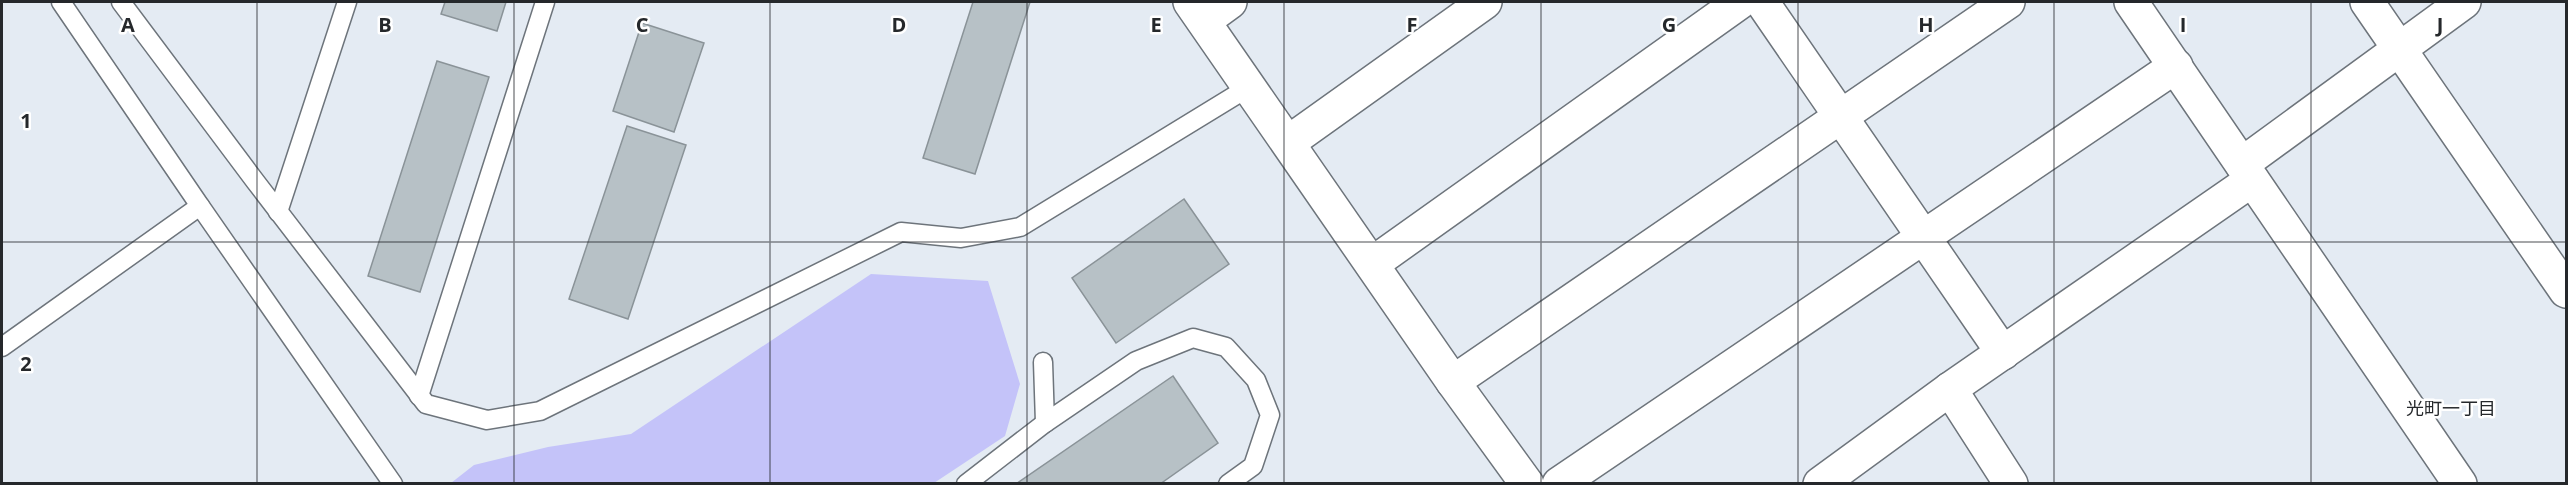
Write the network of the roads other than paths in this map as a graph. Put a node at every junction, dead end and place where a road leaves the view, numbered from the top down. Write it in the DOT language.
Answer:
graph roads {
  1 [pos="61,2"];
  2 [pos="121,2"];
  3 [pos="347,2"];
  4 [pos="545,2"];
  5 [pos="1230,2"];
  6 [pos="1485,2"];
  7 [pos="1740,2"];
  8 [pos="1762,2"];
  9 [pos="2008,2"];
  10 [pos="2131,2"];
  11 [pos="2367,2"];
  12 [pos="2464,2"];
  13 [pos="1197,11"];
  14 [pos="2398,48"];
  15 [pos="2176,66"];
  16 [pos="1249,87"];
  17 [pos="1841,115"];
  18 [pos="1289,142"];
  19 [pos="2247,172"];
  20 [pos="200,206"];
  21 [pos="278,212"];
  22 [pos="1924,235"];
  23 [pos="1372,264"];
  24 [pos="2566,291"];
  25 [pos="2,347"];
  26 [pos="2003,353"];
  27 [pos="1043,362"];
  28 [pos="1453,382"];
  29 [pos="1950,389"];
  30 [pos="419,396"];
  31 [pos="1045,423"];
  32 [pos="393,483"];
  33 [pos="966,483"];
  34 [pos="1228,483"];
  35 [pos="1527,483"];
  36 [pos="1559,483"];
  37 [pos="1820,483"];
  38 [pos="2012,483"];
  39 [pos="2460,483"];
  1 -- 20 [label="lane"];
  2 -- 21 [label="lane"];
  3 -- 21 [label="lane"];
  4 -- 30 [label="lane"];
  5 -- 13 [label="street"];
  6 -- 18 [label="street"];
  7 -- 23 [label="street"];
  8 -- 17 [label="street"];
  9 -- 17 [label="street"];
  10 -- 15 [label="street"];
  11 -- 14 [label="street"];
  12 -- 14 [label="street"];
  13 -- 16 [label="street"];
  14 -- 19 [label="street"];
  14 -- 24 [label="street"];
  15 -- 19 [label="street"];
  15 -- 22 [label="street"];
  16 -- 18 [label="street"];
  16 -- 30 [label="lane"];
  17 -- 22 [label="street"];
  17 -- 28 [label="street"];
  18 -- 23 [label="street"];
  19 -- 26 [label="street"];
  19 -- 39 [label="street"];
  20 -- 25 [label="lane"];
  20 -- 32 [label="lane"];
  21 -- 30 [label="lane"];
  22 -- 26 [label="street"];
  22 -- 36 [label="street"];
  23 -- 28 [label="street"];
  26 -- 29 [label="street"];
  27 -- 31 [label="lane"];
  28 -- 35 [label="street"];
  29 -- 37 [label="street"];
  29 -- 38 [label="street"];
  31 -- 33 [label="lane"];
  31 -- 34 [label="lane"];
}
